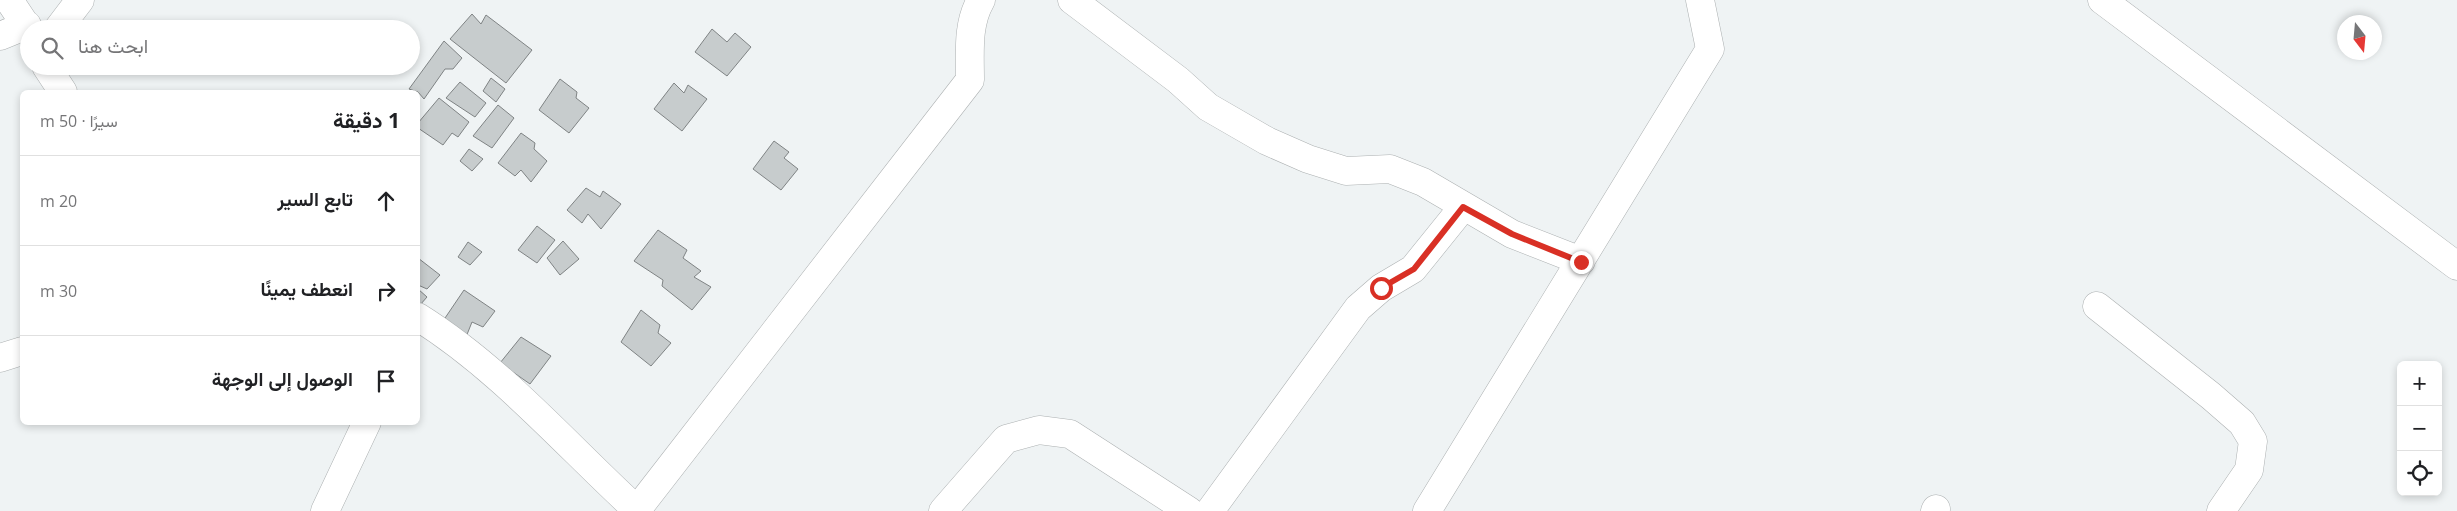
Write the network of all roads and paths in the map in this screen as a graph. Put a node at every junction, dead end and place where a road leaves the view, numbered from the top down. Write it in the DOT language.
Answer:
graph roads {
  1 [pos="9,0"];
  2 [pos="80,0"];
  3 [pos="981,0"];
  4 [pos="1072,0"];
  5 [pos="1700,0"];
  6 [pos="2102,0"];
  7 [pos="23,20"];
  8 [pos="65,20"];
  9 [pos="20,30"];
  10 [pos="0,36"];
  11 [pos="52,75"];
  12 [pos="62,90"];
  13 [pos="1463,207"];
  14 [pos="1581,262"];
  15 [pos="2457,266"];
  16 [pos="2098,306"];
  17 [pos="420,324"];
  18 [pos="20,352"];
  19 [pos="0,358"];
  20 [pos="366,425"];
  21 [pos="325,511"];
  22 [pos="637,511"];
  23 [pos="943,511"];
  24 [pos="1189,511"];
  25 [pos="1210,511"];
  26 [pos="1427,511"];
  27 [pos="2221,511"];
  1 -- 7 [label="street"];
  2 -- 8 [label="street"];
  3 -- 22 [label="street"];
  4 -- 13 [label="street"];
  5 -- 14 [label="street"];
  6 -- 15 [label="street"];
  9 -- 10 [label="street"];
  11 -- 12 [label="street"];
  13 -- 14 [label="street"];
  13 -- 25 [label="street"];
  14 -- 26 [label="street"];
  16 -- 27 [label="street"];
  17 -- 22 [label="street"];
  18 -- 19 [label="street"];
  20 -- 21 [label="street"];
  23 -- 24 [label="street"];
}
